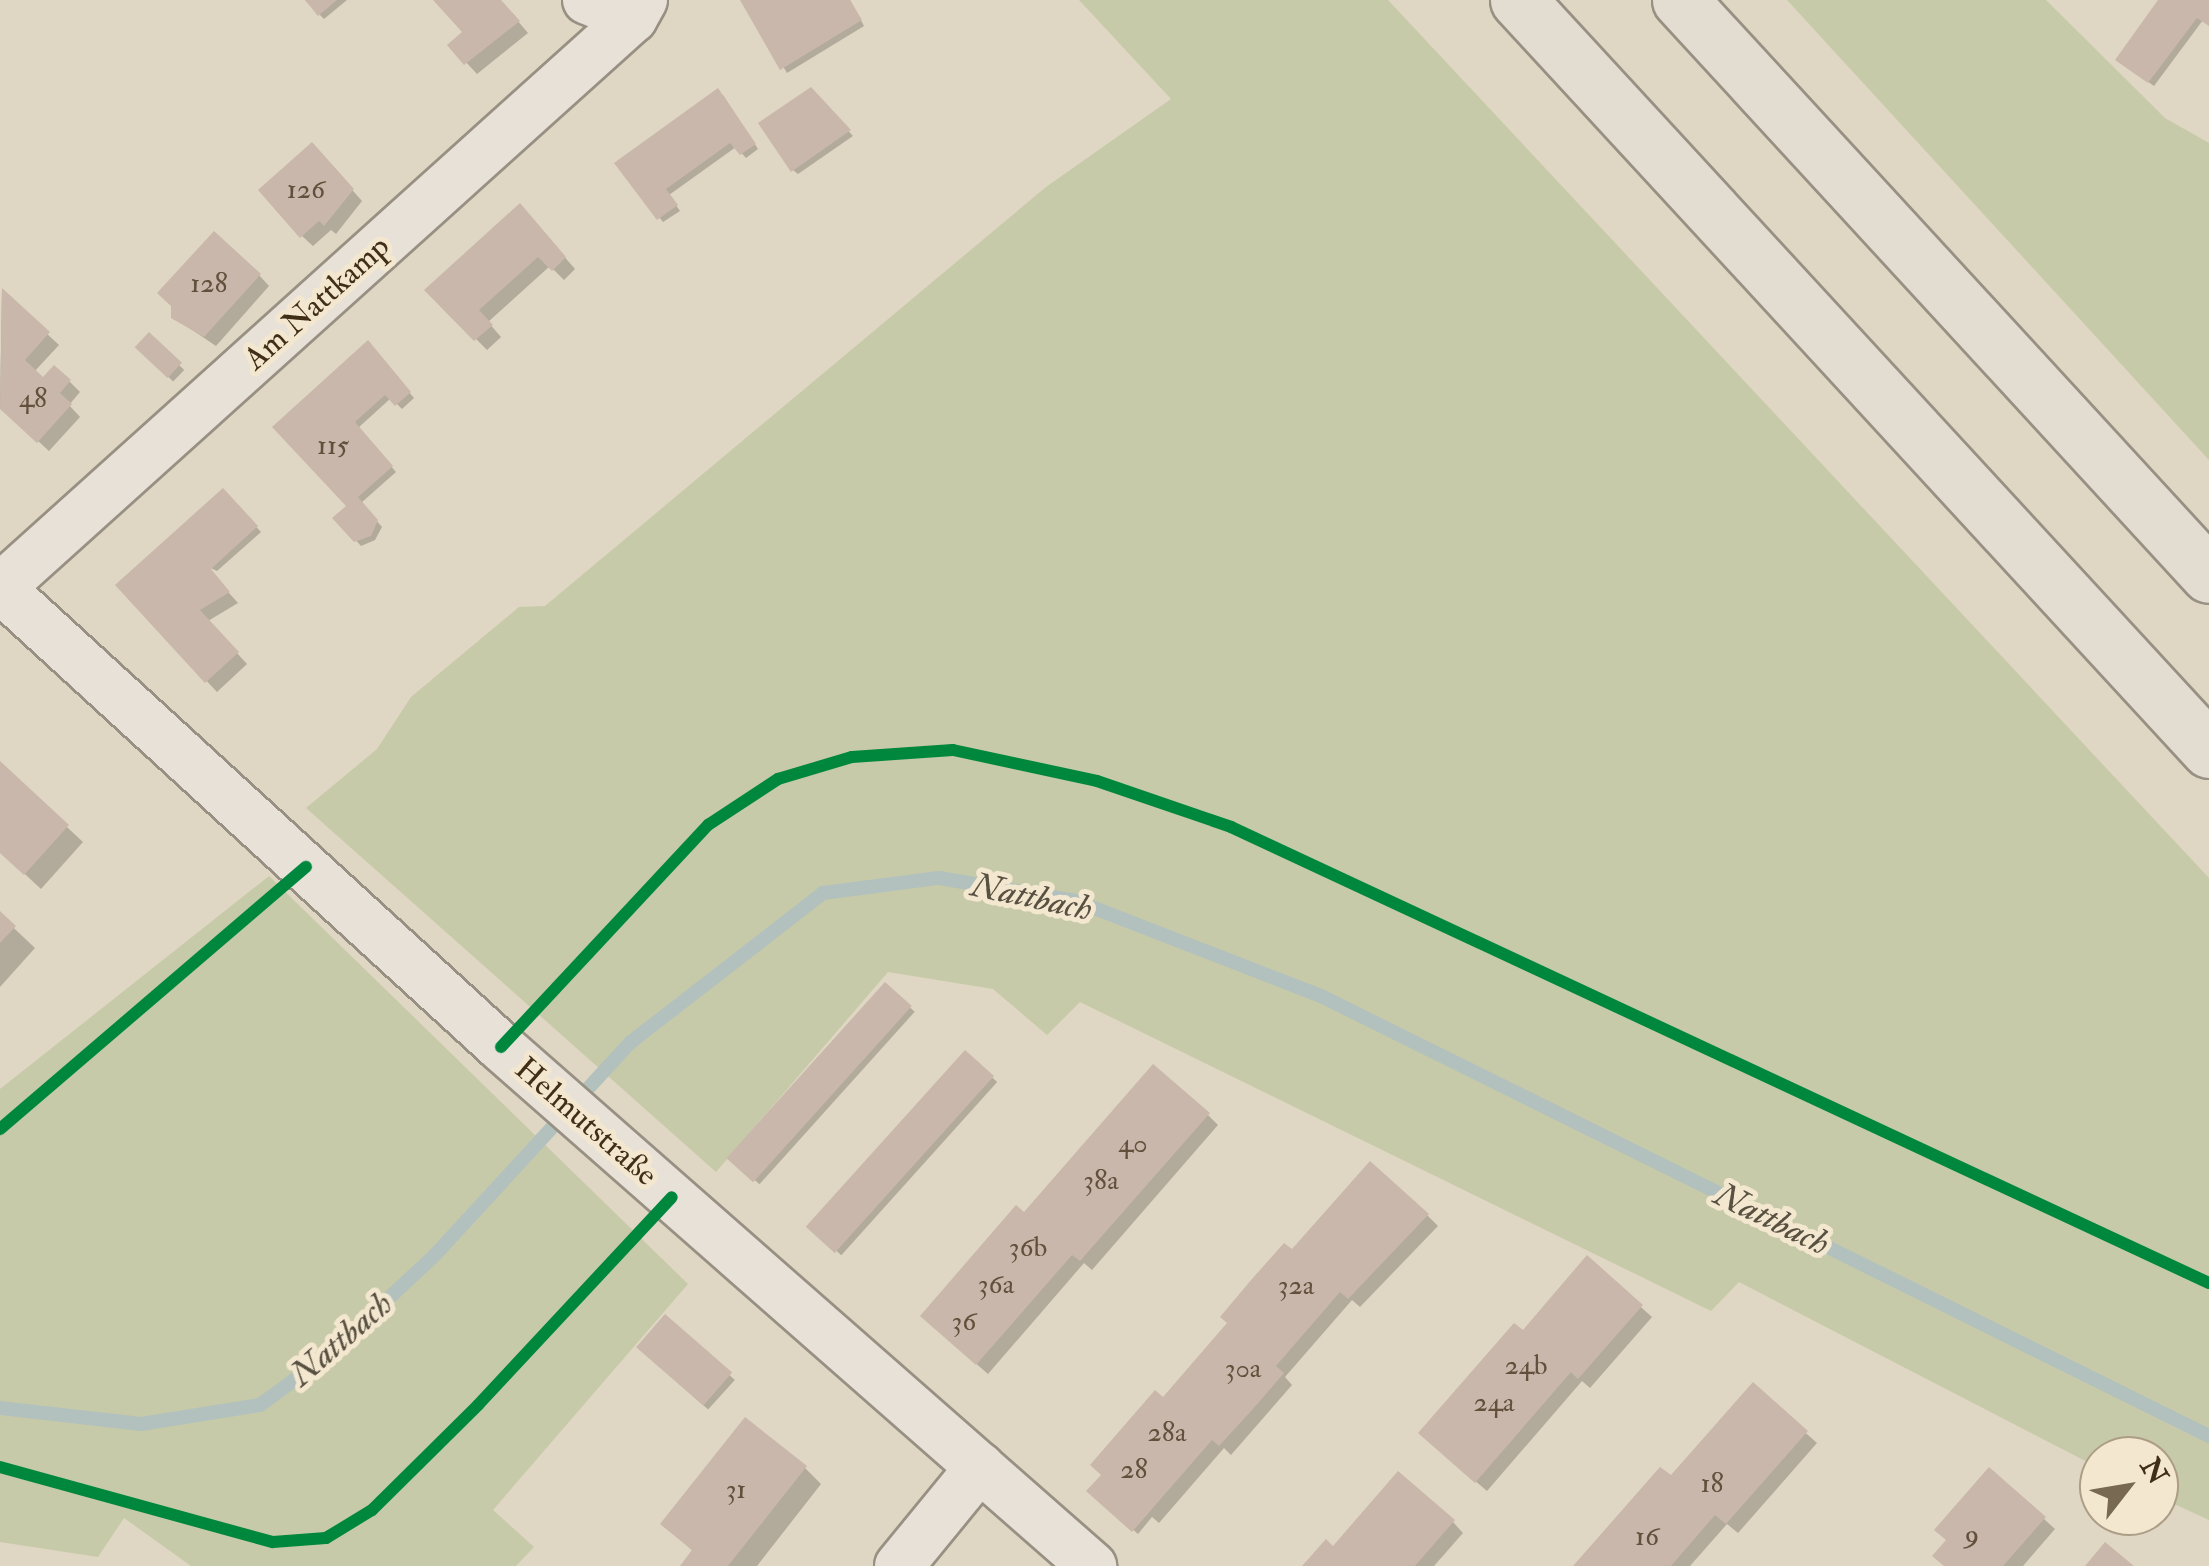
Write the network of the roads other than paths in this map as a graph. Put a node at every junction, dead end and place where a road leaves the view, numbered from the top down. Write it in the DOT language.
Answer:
graph roads {
  1 [pos="587,0"];
  2 [pos="1518,0"];
  3 [pos="1680,0"];
  4 [pos="638,9"];
  5 [pos="2209,575"];
  6 [pos="0,588"];
  7 [pos="2209,750"];
  8 [pos="980,1468"];
  9 [pos="899,1566"];
  10 [pos="1092,1566"];
  1 -- 4 [label="street, Am Nattkamp"];
  2 -- 7 [label="highway"];
  3 -- 5 [label="highway"];
  4 -- 6 [label="street, Am Nattkamp"];
  6 -- 8 [label="street, Helmutstraße"];
  8 -- 9 [label="street"];
  8 -- 10 [label="street, Helmutstraße"];
}
